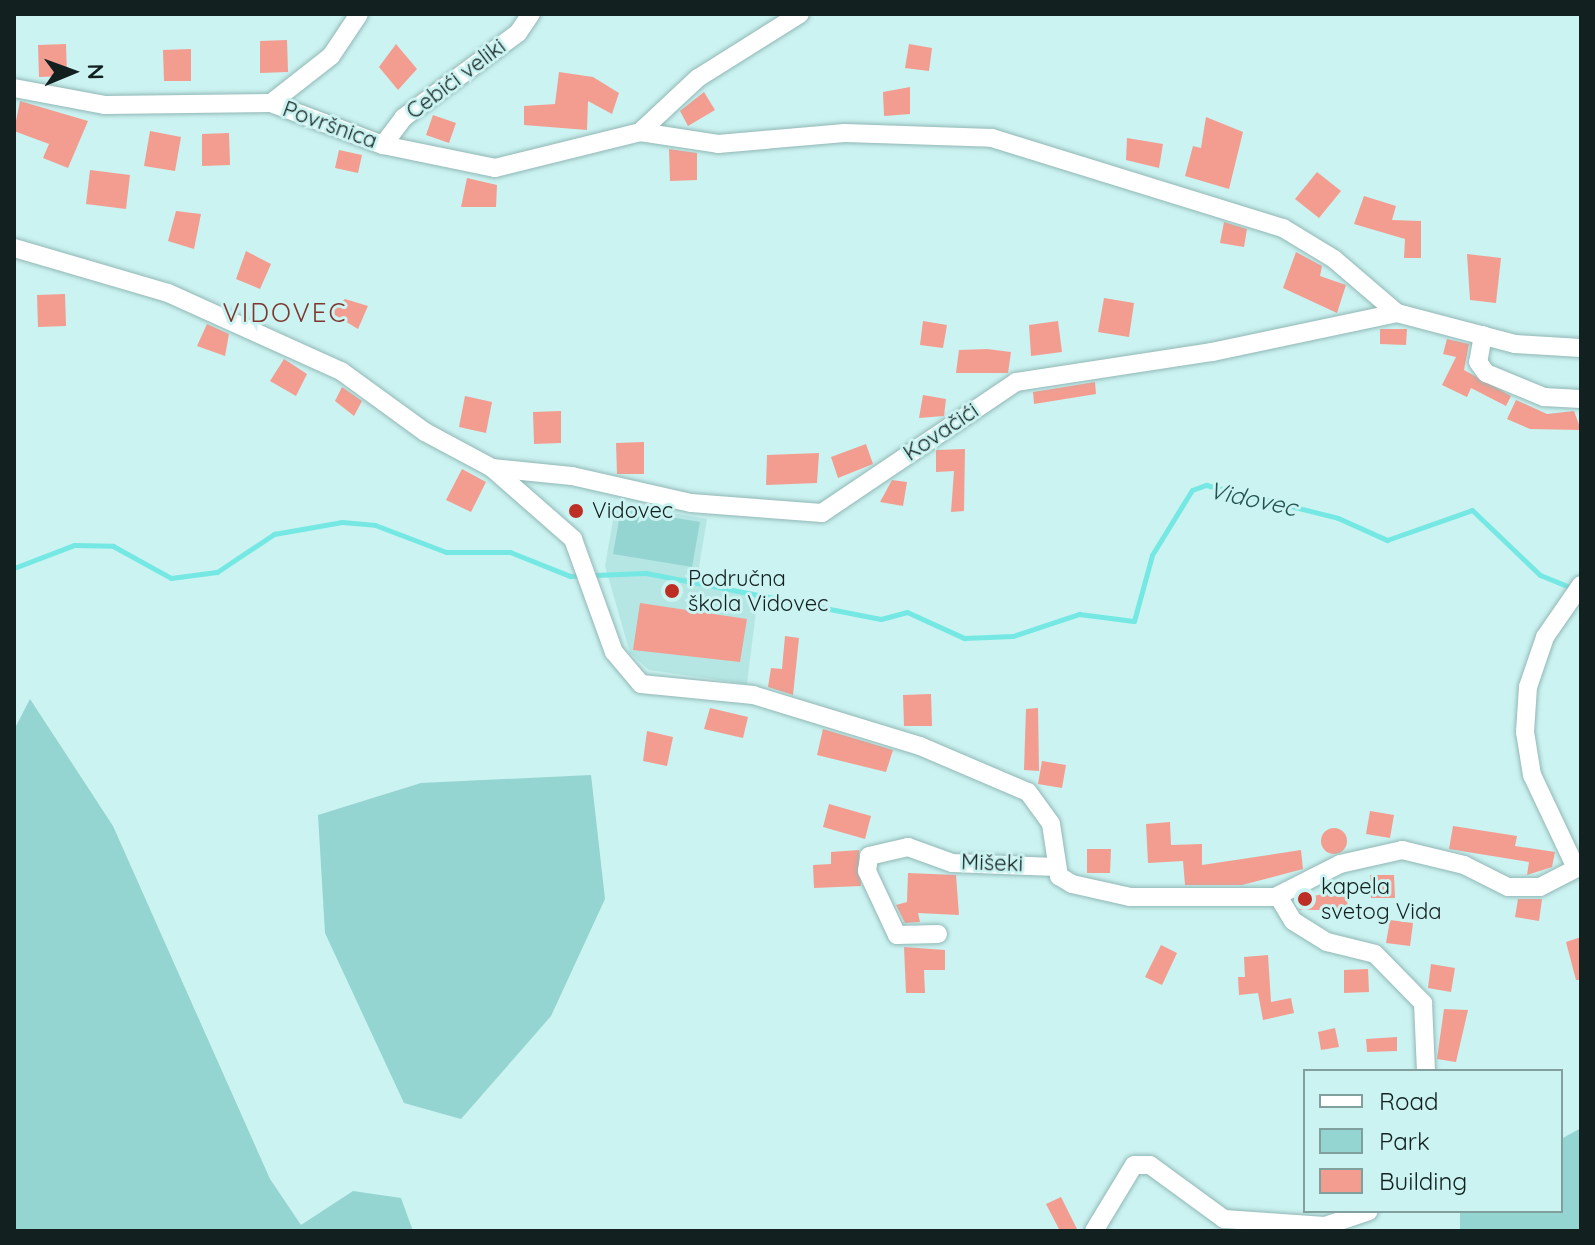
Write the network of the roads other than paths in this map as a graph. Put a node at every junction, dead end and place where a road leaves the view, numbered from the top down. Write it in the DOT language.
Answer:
graph roads {
  1 [pos="359,14"];
  2 [pos="531,14"];
  3 [pos="800,14"];
  4 [pos="14,88"];
  5 [pos="271,103"];
  6 [pos="640,132"];
  7 [pos="383,145"];
  8 [pos="14,248"];
  9 [pos="1397,313"];
  10 [pos="1483,335"];
  11 [pos="1581,348"];
  12 [pos="1581,399"];
  13 [pos="492,468"];
  14 [pos="1575,590"];
  15 [pos="1056,867"];
  16 [pos="1579,867"];
  17 [pos="1278,896"];
  18 [pos="938,934"];
  19 [pos="1426,1069"];
  20 [pos="1363,1213"];
  21 [pos="1094,1231"];
  1 -- 5 [label="street"];
  2 -- 7 [label="street, Cebići veliki"];
  3 -- 6 [label="street"];
  4 -- 5 [label="street, Površnica"];
  5 -- 7 [label="street, Površnica"];
  6 -- 7 [label="street, Površnica"];
  6 -- 9 [label="street"];
  8 -- 13 [label="street"];
  9 -- 10 [label="street"];
  9 -- 13 [label="street, Kovačići"];
  10 -- 11 [label="street"];
  10 -- 12 [label="street"];
  13 -- 15 [label="street"];
  14 -- 16 [label="street"];
  15 -- 17 [label="street"];
  15 -- 18 [label="street, Mišeki"];
  16 -- 17 [label="street"];
  17 -- 19 [label="street"];
  20 -- 21 [label="street"];
}
